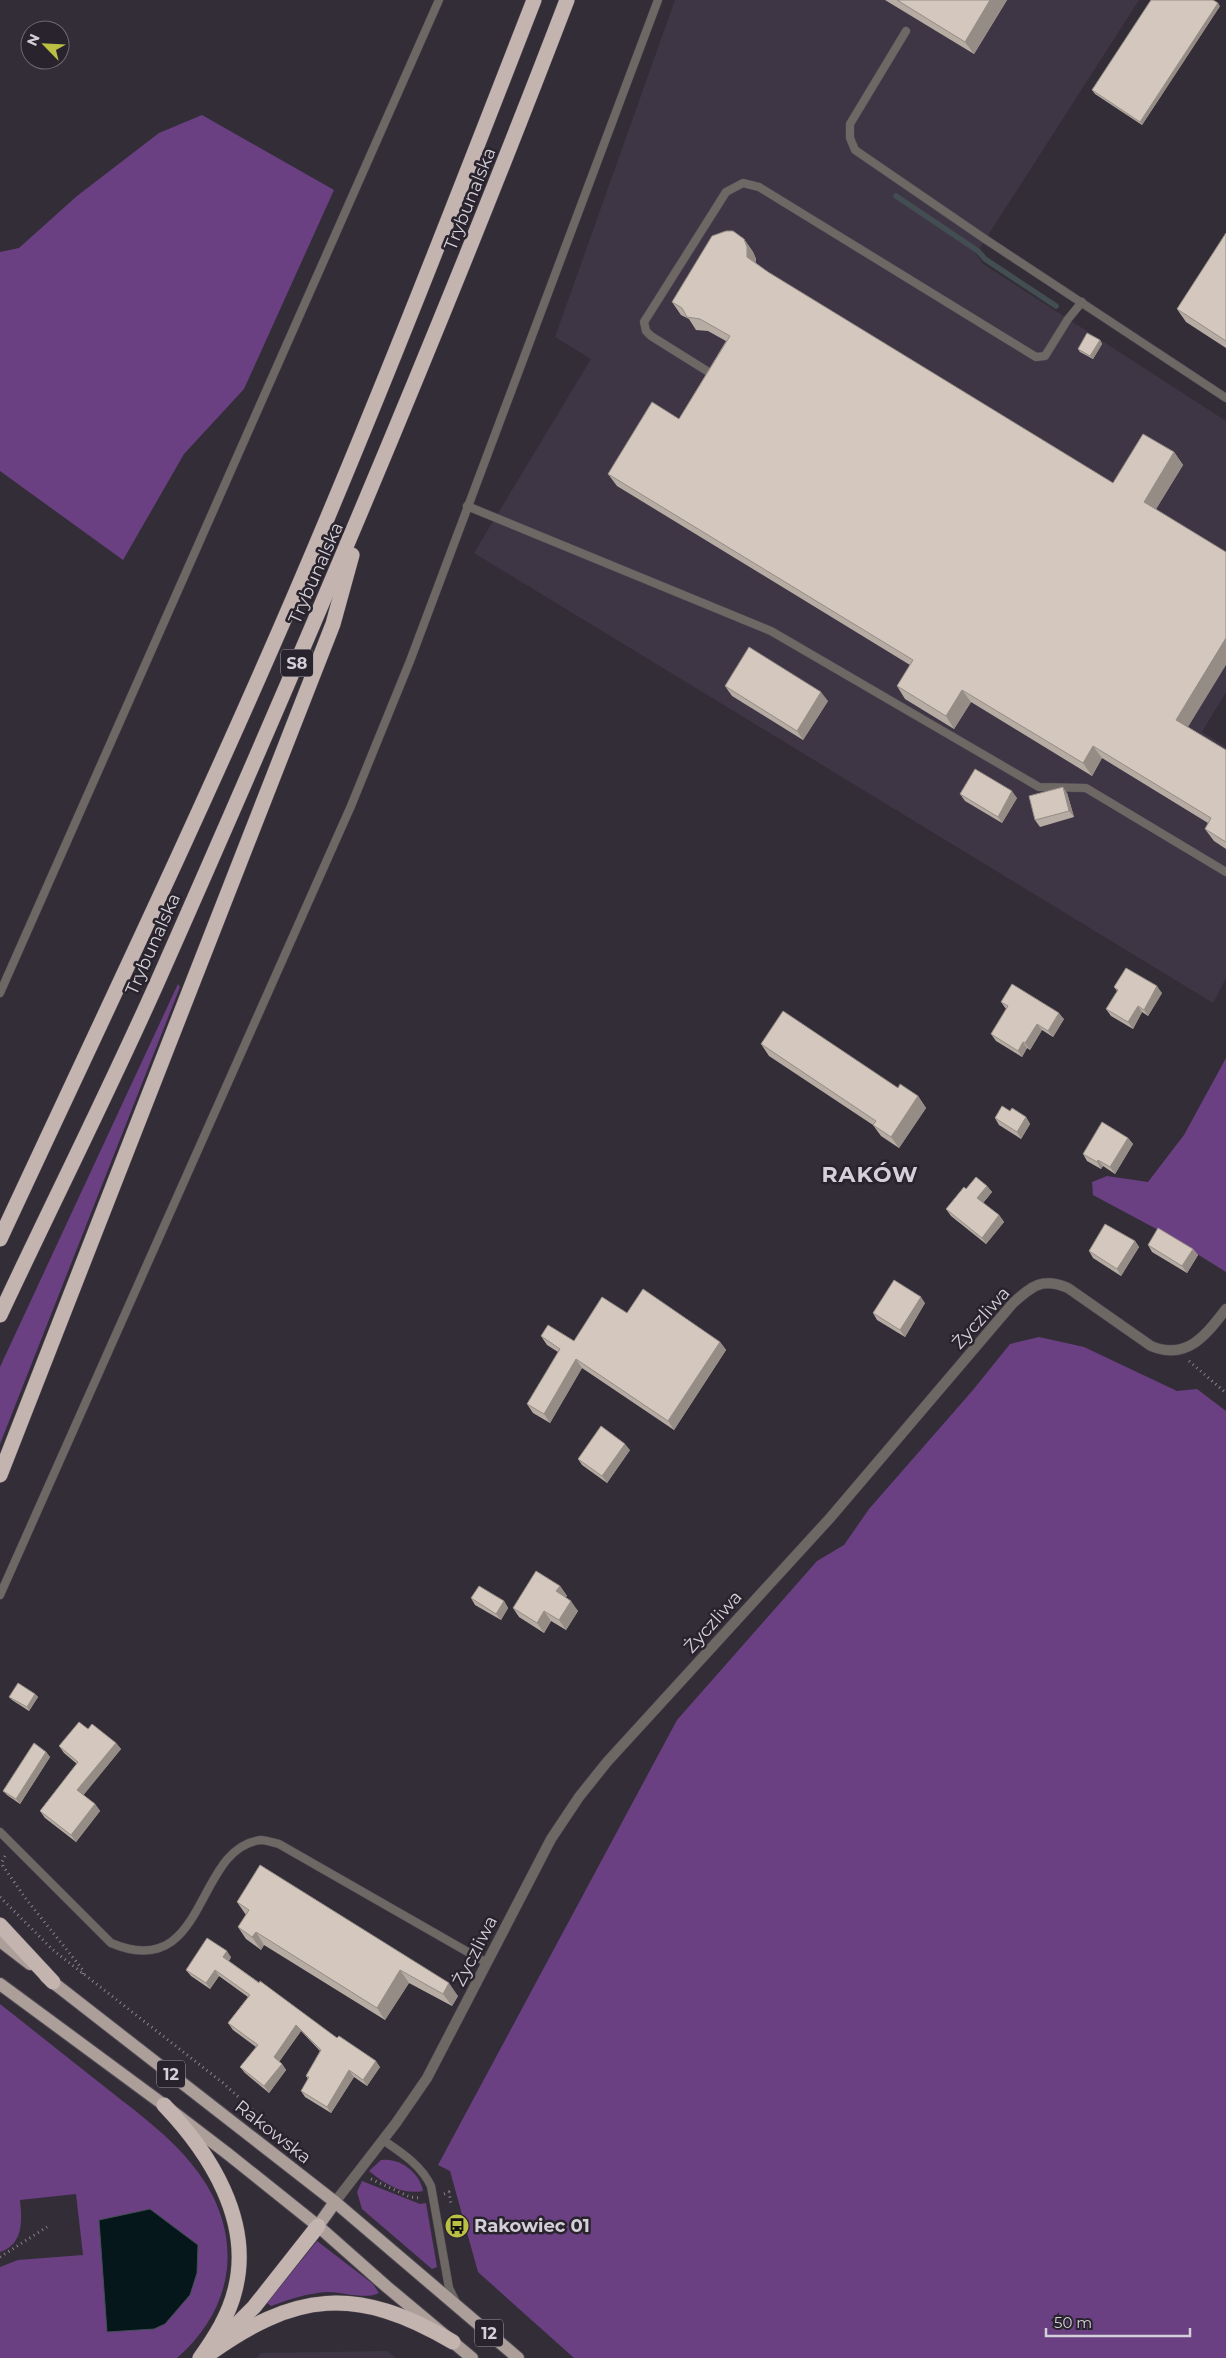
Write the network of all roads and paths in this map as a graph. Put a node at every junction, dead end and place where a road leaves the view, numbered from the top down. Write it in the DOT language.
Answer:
graph roads {
  1 [pos="439,0"];
  2 [pos="534,0"];
  3 [pos="567,0"];
  4 [pos="658,0"];
  5 [pos="906,31"];
  6 [pos="1082,302"];
  7 [pos="715,376"];
  8 [pos="1226,398"];
  9 [pos="367,503"];
  10 [pos="467,506"];
  11 [pos="1226,872"];
  12 [pos="0,993"];
  13 [pos="0,1238"];
  14 [pos="1226,1309"];
  15 [pos="0,1315"];
  16 [pos="1185,1348"];
  17 [pos="1226,1393"];
  18 [pos="0,1475"];
  19 [pos="0,1595"];
  20 [pos="0,1832"];
  21 [pos="14,1846"];
  22 [pos="0,1897"];
  23 [pos="0,1924"];
  24 [pos="0,1941"];
  25 [pos="486,1964"];
  26 [pos="83,1975"];
  27 [pos="53,1982"];
  28 [pos="0,1984"];
  29 [pos="164,2105"];
  30 [pos="383,2140"];
  31 [pos="298,2152"];
  32 [pos="360,2169"];
  33 [pos="434,2196"];
  34 [pos="335,2202"];
  35 [pos="451,2204"];
  36 [pos="318,2226"];
  37 [pos="47,2227"];
  38 [pos="0,2257"];
  39 [pos="461,2308"];
  40 [pos="453,2342"];
  41 [pos="202,2358"];
  42 [pos="472,2358"];
  43 [pos="518,2358"];
  1 -- 12 [label="lane"];
  2 -- 13 [label="highway, Trybunalska / S8"];
  3 -- 9 [label="highway, Trybunalska / S8"];
  4 -- 10 [label="lane"];
  5 -- 6 [label="lane"];
  6 -- 7 [label="lane"];
  6 -- 8 [label="lane"];
  9 -- 15 [label="highway, Trybunalska / S8"];
  9 -- 18 [label="highway"];
  10 -- 11 [label="lane"];
  10 -- 19 [label="lane"];
  14 -- 16 [label="street"];
  16 -- 17 [label="path"];
  16 -- 25 [label="street, Życzliwa"];
  20 -- 21 [label="lane"];
  21 -- 25 [label="lane"];
  21 -- 26 [label="path"];
  22 -- 26 [label="path"];
  23 -- 27 [label="highway"];
  24 -- 27 [label="main road, Rakowska / 12"];
  25 -- 30 [label="street, Życzliwa"];
  26 -- 31 [label="path"];
  27 -- 34 [label="main road, Rakowska / 12"];
  28 -- 29 [label="main road, 12"];
  29 -- 36 [label="main road, 12"];
  29 -- 41 [label="highway"];
  30 -- 32 [label="street, Życzliwa"];
  30 -- 33 [label="lane"];
  32 -- 33 [label="path"];
  32 -- 34 [label="street, Życzliwa"];
  33 -- 35 [label="path"];
  33 -- 39 [label="lane"];
  34 -- 36 [label="main road"];
  34 -- 39 [label="main road, Rakowska / 12"];
  36 -- 40 [label="main road, 12"];
  36 -- 41 [label="highway"];
  37 -- 38 [label="path"];
  39 -- 43 [label="main road, Rakowska / 12"];
  40 -- 41 [label="highway"];
  40 -- 42 [label="main road, 12"];
}
